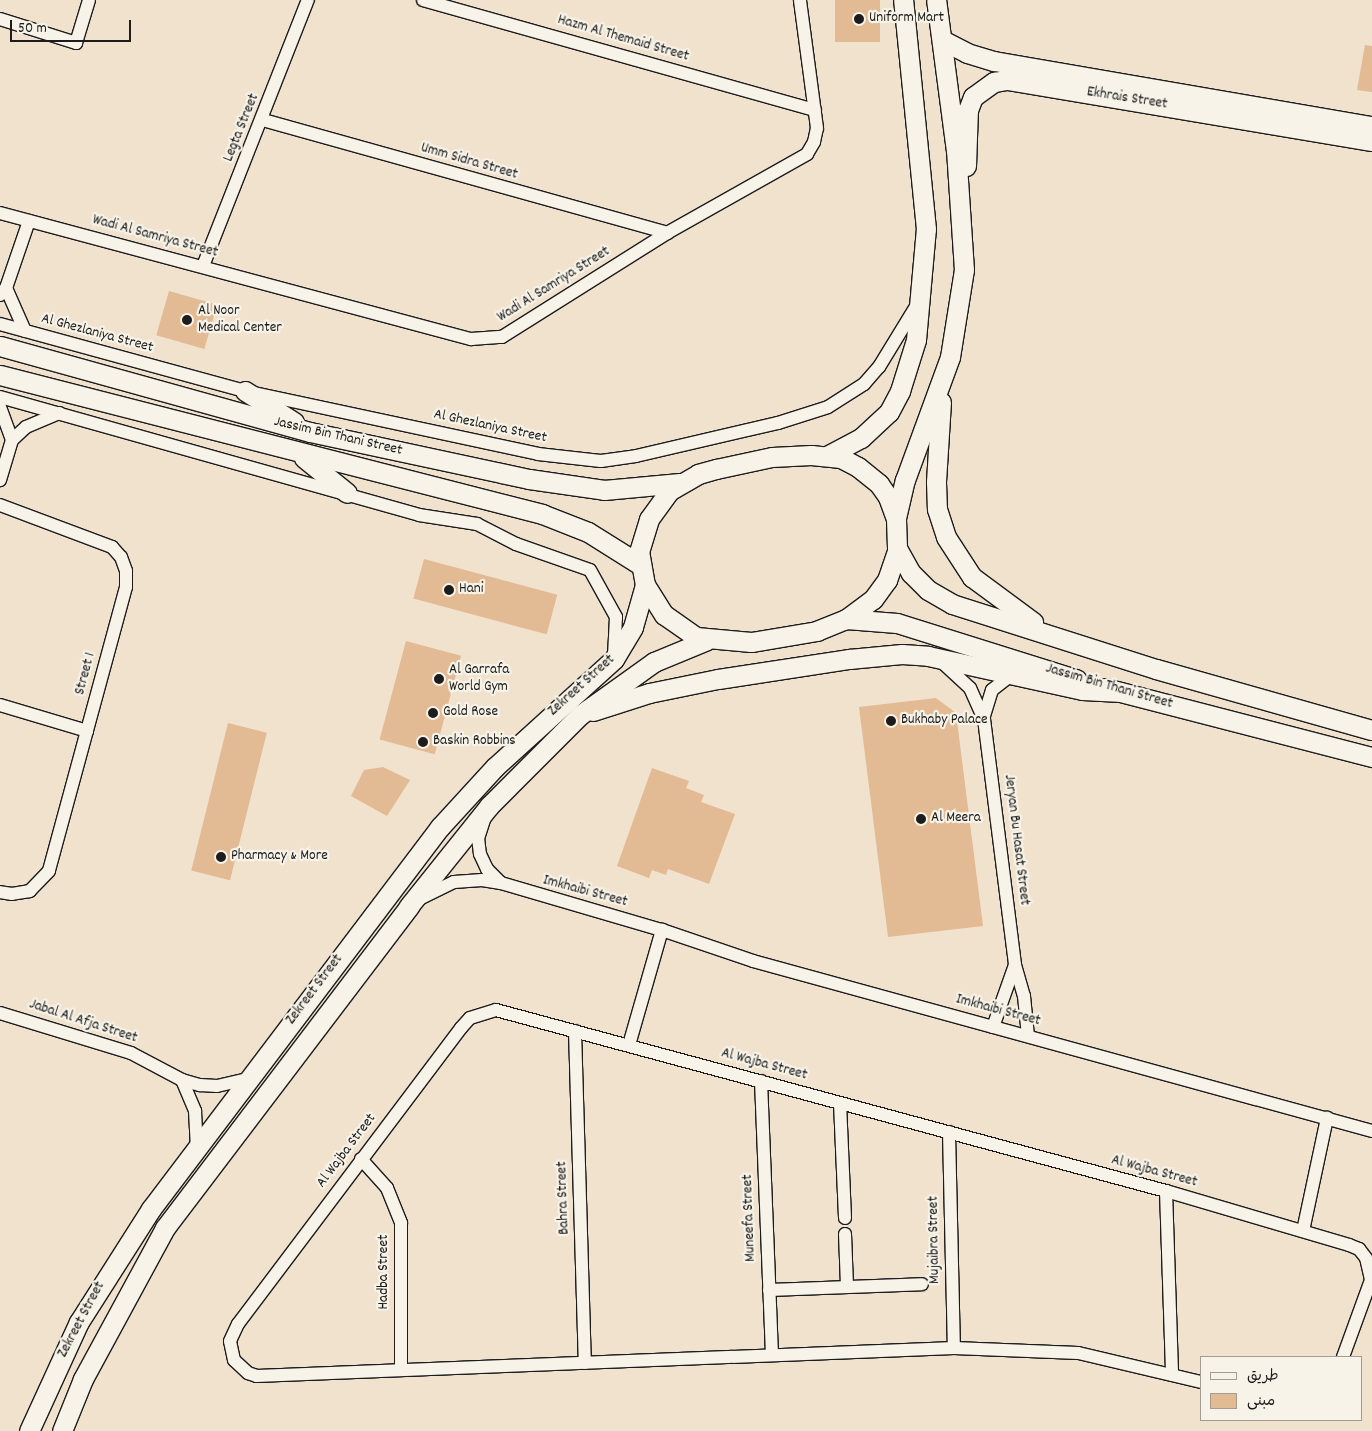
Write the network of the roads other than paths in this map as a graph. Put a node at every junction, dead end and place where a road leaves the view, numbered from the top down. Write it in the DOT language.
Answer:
graph roads {
  1 [pos="89,0"];
  2 [pos="308,0"];
  3 [pos="423,0"];
  4 [pos="800,0"];
  5 [pos="903,0"];
  6 [pos="936,0"];
  7 [pos="0,19"];
  8 [pos="942,40"];
  9 [pos="815,110"];
  10 [pos="263,120"];
  11 [pos="1372,126"];
  12 [pos="1372,141"];
  13 [pos="959,181"];
  14 [pos="0,213"];
  15 [pos="29,221"];
  16 [pos="667,233"];
  17 [pos="203,266"];
  18 [pos="3,292"];
  19 [pos="922,294"];
  20 [pos="0,324"];
  21 [pos="25,331"];
  22 [pos="0,346"];
  23 [pos="0,375"];
  24 [pos="943,380"];
  25 [pos="245,391"];
  26 [pos="0,397"];
  27 [pos="0,407"];
  28 [pos="59,413"];
  29 [pos="310,432"];
  30 [pos="12,440"];
  31 [pos="298,454"];
  32 [pos="827,456"];
  33 [pos="0,480"];
  34 [pos="682,483"];
  35 [pos="347,493"];
  36 [pos="0,505"];
  37 [pos="896,519"];
  38 [pos="897,548"];
  39 [pos="639,564"];
  40 [pos="645,585"];
  41 [pos="846,619"];
  42 [pos="1050,634"];
  43 [pos="707,640"];
  44 [pos="928,656"];
  45 [pos="614,659"];
  46 [pos="1011,675"];
  47 [pos="1117,692"];
  48 [pos="0,705"];
  49 [pos="580,715"];
  50 [pos="984,718"];
  51 [pos="1372,730"];
  52 [pos="87,731"];
  53 [pos="1372,757"];
  54 [pos="489,806"];
  55 [pos="501,883"];
  56 [pos="0,892"];
  57 [pos="409,906"];
  58 [pos="662,930"];
  59 [pos="1015,965"];
  60 [pos="0,1013"];
  61 [pos="993,1027"];
  62 [pos="575,1031"];
  63 [pos="1028,1036"];
  64 [pos="630,1045"];
  65 [pos="247,1079"];
  66 [pos="182,1080"];
  67 [pos="761,1081"];
  68 [pos="840,1103"];
  69 [pos="1327,1118"];
  70 [pos="949,1132"];
  71 [pos="1372,1132"];
  72 [pos="197,1147"];
  73 [pos="361,1160"];
  74 [pos="1166,1191"];
  75 [pos="845,1218"];
  76 [pos="1303,1231"];
  77 [pos="845,1234"];
  78 [pos="922,1284"];
  79 [pos="847,1287"];
  80 [pos="769,1290"];
  81 [pos="954,1348"];
  82 [pos="772,1354"];
  83 [pos="1343,1356"];
  84 [pos="585,1363"];
  85 [pos="401,1368"];
  86 [pos="1172,1374"];
  87 [pos="1200,1382"];
  88 [pos="29,1431"];
  89 [pos="62,1431"];
  1 -- 7 [label="street"];
  2 -- 10 [label="street, Legta Street"];
  3 -- 9 [label="street, Hazm Al Themaid Street"];
  4 -- 9 [label="street, Wadi Al Samriya Street"];
  5 -- 19 [label="main road"];
  6 -- 8 [label="main road"];
  8 -- 11 [label="main road, Ekhrais Street"];
  8 -- 13 [label="main road"];
  9 -- 16 [label="street, Wadi Al Samriya Street"];
  10 -- 16 [label="street, Umm Sidra Street"];
  10 -- 17 [label="street, Legta Street"];
  12 -- 13 [label="main road, Ekhrais Street"];
  13 -- 24 [label="main road"];
  14 -- 15 [label="street, Wadi Al Samriya Street"];
  15 -- 17 [label="street, Wadi Al Samriya Street"];
  15 -- 18 [label="street"];
  16 -- 17 [label="street, Wadi Al Samriya Street"];
  18 -- 21 [label="street"];
  19 -- 25 [label="street, Al Ghezlaniya Street"];
  19 -- 32 [label="main road"];
  20 -- 21 [label="street, Al Ghezlaniya Street"];
  21 -- 25 [label="street, Al Ghezlaniya Street"];
  22 -- 29 [label="main road, Jassim Bin Thani Street"];
  23 -- 31 [label="main road, Jassim Bin Thani Street"];
  24 -- 37 [label="main road"];
  24 -- 42 [label="main road"];
  25 -- 29 [label="main road"];
  26 -- 28 [label="street"];
  27 -- 30 [label="street"];
  28 -- 30 [label="street"];
  28 -- 35 [label="street"];
  29 -- 34 [label="main road, Jassim Bin Thani Street"];
  30 -- 33 [label="street"];
  31 -- 35 [label="main road"];
  31 -- 39 [label="main road, Jassim Bin Thani Street"];
  32 -- 34 [label="main road"];
  32 -- 37 [label="main road"];
  34 -- 39 [label="main road"];
  35 -- 45 [label="street"];
  36 -- 52 [label="street, Street 1"];
  37 -- 38 [label="main road"];
  38 -- 41 [label="main road"];
  38 -- 42 [label="main road, Jassim Bin Thani Street"];
  39 -- 40 [label="main road"];
  40 -- 43 [label="main road"];
  40 -- 45 [label="main road, Zekreet Street"];
  41 -- 43 [label="main road"];
  41 -- 47 [label="main road, Jassim Bin Thani Street"];
  42 -- 51 [label="main road, Jassim Bin Thani Street"];
  43 -- 49 [label="main road, Zekreet Street"];
  44 -- 46 [label="main road"];
  44 -- 49 [label="main road"];
  44 -- 50 [label="street, Jeryan Bu Hasat Street"];
  45 -- 65 [label="main road, Zekreet Street"];
  46 -- 47 [label="main road"];
  46 -- 50 [label="street, Jeryan Bu Hasat Street"];
  47 -- 53 [label="main road, Jassim Bin Thani Street"];
  48 -- 52 [label="street"];
  49 -- 54 [label="main road, Zekreet Street"];
  50 -- 59 [label="street, Jeryan Bu Hasat Street"];
  52 -- 56 [label="street, Street 1"];
  54 -- 55 [label="street"];
  54 -- 57 [label="main road, Zekreet Street"];
  55 -- 57 [label="street, Imkhaibi Street"];
  55 -- 58 [label="street, Imkhaibi Street"];
  57 -- 89 [label="main road, Zekreet Street"];
  58 -- 61 [label="street, Imkhaibi Street"];
  58 -- 64 [label="street"];
  59 -- 61 [label="street, Jeryan Bu Hasat Street"];
  59 -- 63 [label="street, Jeryan Bu Hasat Street"];
  60 -- 66 [label="street, Jabal Al Afja Street"];
  61 -- 63 [label="street, Imkhaibi Street"];
  62 -- 64 [label="street, Al Wajba Street"];
  62 -- 73 [label="street, Al Wajba Street"];
  62 -- 84 [label="street, Bahra Street"];
  63 -- 69 [label="street, Imkhaibi Street"];
  64 -- 67 [label="street, Al Wajba Street"];
  65 -- 66 [label="street, Jabal Al Afja Street"];
  65 -- 72 [label="main road, Zekreet Street"];
  66 -- 72 [label="street"];
  67 -- 68 [label="street, Al Wajba Street"];
  67 -- 80 [label="street, Muneefa Street"];
  68 -- 70 [label="street, Al Wajba Street"];
  68 -- 75 [label="street"];
  69 -- 71 [label="street, Imkhaibi Street"];
  69 -- 76 [label="street"];
  70 -- 74 [label="street, Al Wajba Street"];
  70 -- 81 [label="street, Mujaibra Street"];
  72 -- 88 [label="main road, Zekreet Street"];
  73 -- 85 [label="street, Hadba Street"];
  73 -- 85 [label="street, Al Wajba Street"];
  74 -- 76 [label="street, Al Wajba Street"];
  74 -- 86 [label="street"];
  76 -- 83 [label="street, Al Wajba Street"];
  77 -- 79 [label="street"];
  78 -- 79 [label="street"];
  79 -- 80 [label="street"];
  80 -- 82 [label="street, Muneefa Street"];
  81 -- 82 [label="street, Al Wajba Street"];
  81 -- 86 [label="street, Al Wajba Street"];
  82 -- 84 [label="street, Al Wajba Street"];
  84 -- 85 [label="street, Al Wajba Street"];
  86 -- 87 [label="street, Al Wajba Street"];
}
